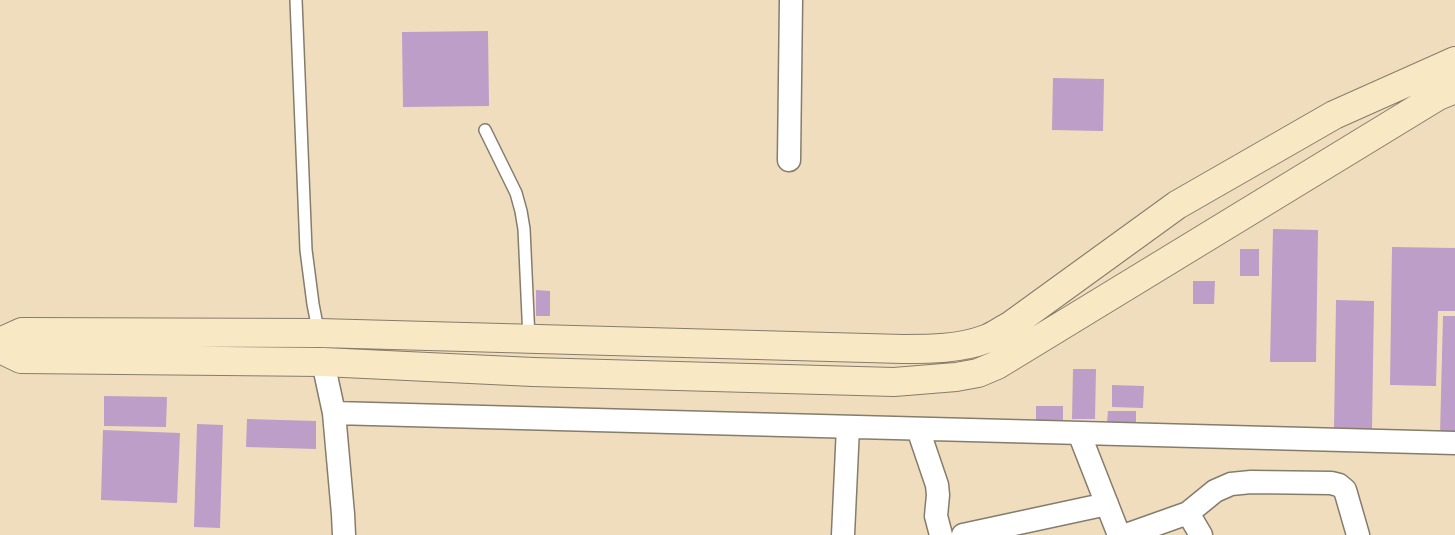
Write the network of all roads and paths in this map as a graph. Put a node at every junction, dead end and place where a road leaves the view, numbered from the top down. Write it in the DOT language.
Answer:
graph roads {
  1 [pos="296,0"];
  2 [pos="791,0"];
  3 [pos="1455,61"];
  4 [pos="1455,89"];
  5 [pos="485,130"];
  6 [pos="789,160"];
  7 [pos="530,339"];
  8 [pos="0,342"];
  9 [pos="321,348"];
  10 [pos="0,349"];
  11 [pos="334,413"];
  12 [pos="848,428"];
  13 [pos="918,429"];
  14 [pos="1079,433"];
  15 [pos="1455,443"];
  16 [pos="1107,504"];
  17 [pos="1188,513"];
  18 [pos="1354,534"];
  19 [pos="344,535"];
  20 [pos="843,535"];
  21 [pos="942,535"];
  22 [pos="963,535"];
  23 [pos="1119,535"];
  24 [pos="1126,535"];
  25 [pos="1201,535"];
  1 -- 9 [label="lane"];
  2 -- 6 [label="street"];
  3 -- 7 [label="street"];
  4 -- 9 [label="street"];
  5 -- 7 [label="lane"];
  7 -- 9 [label="street"];
  8 -- 9 [label="street"];
  9 -- 10 [label="street"];
  9 -- 11 [label="street"];
  11 -- 12 [label="street"];
  11 -- 19 [label="street"];
  12 -- 13 [label="street"];
  12 -- 20 [label="street"];
  13 -- 14 [label="street"];
  13 -- 21 [label="street"];
  14 -- 15 [label="street"];
  14 -- 16 [label="street"];
  16 -- 22 [label="street"];
  16 -- 23 [label="street"];
  17 -- 18 [label="street"];
  17 -- 24 [label="street"];
  17 -- 25 [label="street"];
}
